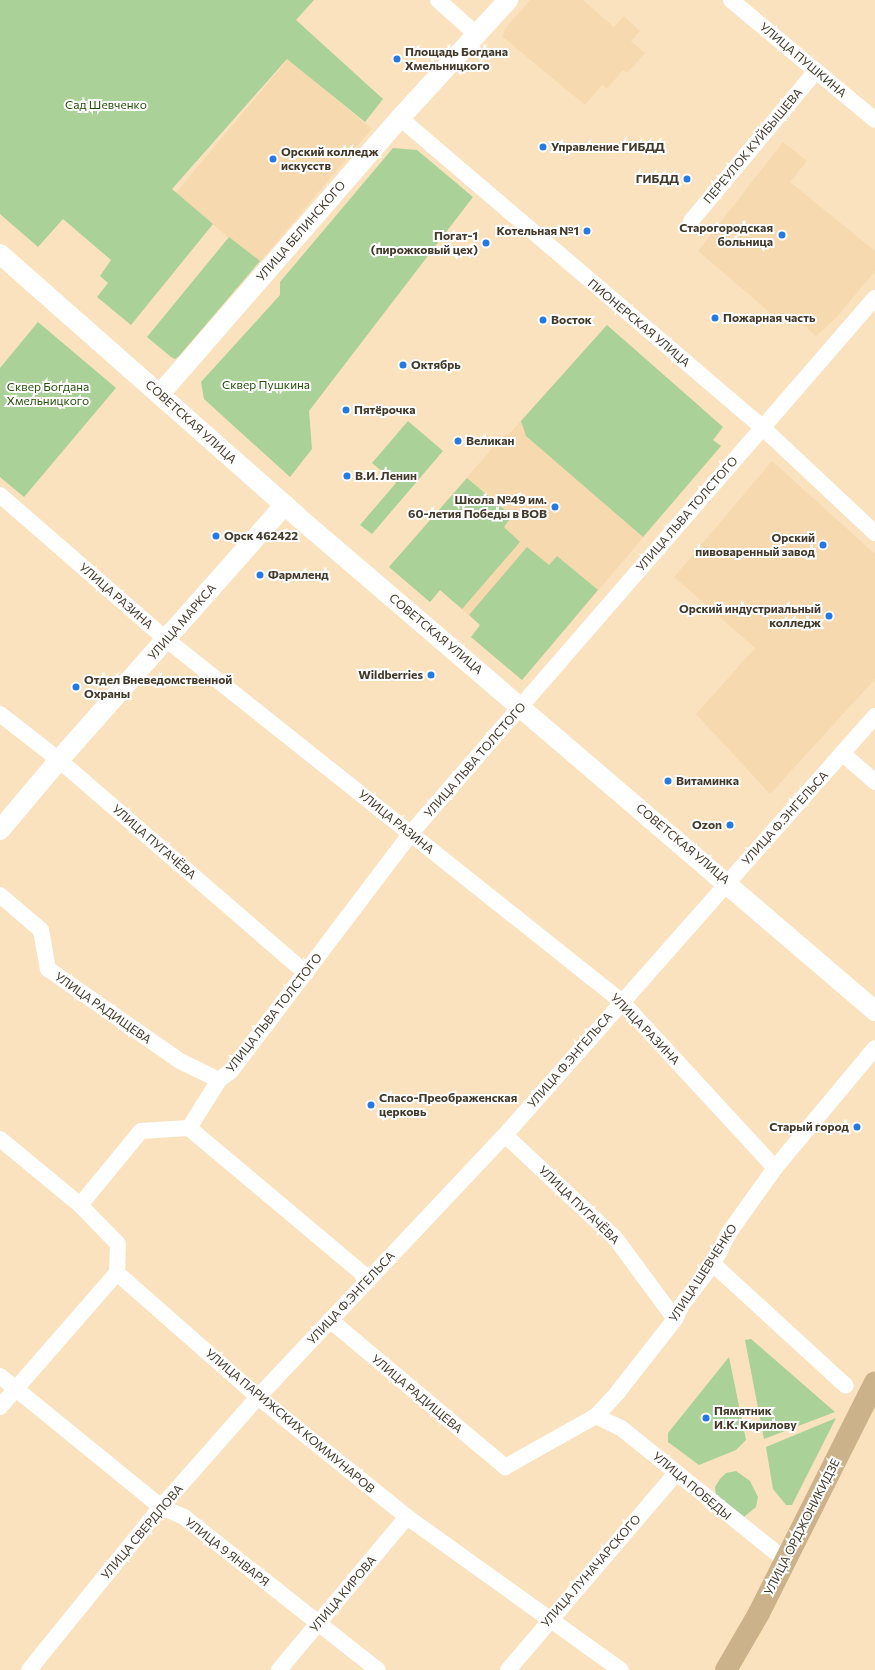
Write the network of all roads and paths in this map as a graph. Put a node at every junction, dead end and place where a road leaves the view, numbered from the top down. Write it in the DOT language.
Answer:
graph roads {
  1 [pos="438,0"];
  2 [pos="508,0"];
  3 [pos="732,0"];
  4 [pos="477,35"];
  5 [pos="816,71"];
  6 [pos="400,118"];
  7 [pos="875,120"];
  8 [pos="691,221"];
  9 [pos="0,254"];
  10 [pos="875,298"];
  11 [pos="160,394"];
  12 [pos="762,427"];
  13 [pos="0,495"];
  14 [pos="285,505"];
  15 [pos="875,533"];
  16 [pos="166,640"];
  17 [pos="521,706"];
  18 [pos="0,714"];
  19 [pos="875,716"];
  20 [pos="842,753"];
  21 [pos="59,760"];
  22 [pos="875,782"];
  23 [pos="0,830"];
  24 [pos="411,833"];
  25 [pos="728,883"];
  26 [pos="0,896"];
  27 [pos="306,973"];
  28 [pos="621,1001"];
  29 [pos="875,1011"];
  30 [pos="875,1048"];
  31 [pos="219,1080"];
  32 [pos="189,1128"];
  33 [pos="505,1135"];
  34 [pos="0,1139"];
  35 [pos="775,1168"];
  36 [pos="80,1205"];
  37 [pos="712,1264"];
  38 [pos="117,1273"];
  39 [pos="369,1279"];
  40 [pos="675,1319"];
  41 [pos="330,1320"];
  42 [pos="0,1376"];
  43 [pos="875,1382"];
  44 [pos="846,1386"];
  45 [pos="14,1389"];
  46 [pos="258,1397"];
  47 [pos="0,1407"];
  48 [pos="596,1416"];
  49 [pos="505,1468"];
  50 [pos="676,1473"];
  51 [pos="161,1507"];
  52 [pos="407,1517"];
  53 [pos="785,1560"];
  54 [pos="550,1618"];
  55 [pos="318,1624"];
  56 [pos="29,1670"];
  57 [pos="279,1670"];
  58 [pos="378,1670"];
  59 [pos="508,1670"];
  60 [pos="621,1670"];
  61 [pos="726,1670"];
  1 -- 4 [label="street"];
  2 -- 4 [label="street, УЛИЦА БЕЛИНСКОГО"];
  3 -- 5 [label="street, УЛИЦА ПУШКИНА"];
  4 -- 6 [label="street, УЛИЦА БЕЛИНСКОГО"];
  5 -- 7 [label="street, УЛИЦА ПУШКИНА"];
  5 -- 8 [label="street, ПЕРЕУЛОК КУЙБЫШЕВА"];
  6 -- 11 [label="street, УЛИЦА БЕЛИНСКОГО"];
  6 -- 12 [label="street, ПИОНЕРСКАЯ УЛИЦА"];
  9 -- 11 [label="street, СОВЕТСКАЯ УЛИЦА"];
  10 -- 12 [label="street, УЛИЦА ЛЬВА ТОЛСТОГО"];
  11 -- 14 [label="street, СОВЕТСКАЯ УЛИЦА"];
  12 -- 15 [label="street, ПИОНЕРСКАЯ УЛИЦА"];
  12 -- 17 [label="street, УЛИЦА ЛЬВА ТОЛСТОГО"];
  13 -- 16 [label="street, УЛИЦА РАЗИНА"];
  14 -- 16 [label="street, УЛИЦА МАРКСА"];
  14 -- 17 [label="street, СОВЕТСКАЯ УЛИЦА"];
  16 -- 21 [label="street, УЛИЦА МАРКСА"];
  16 -- 24 [label="street, УЛИЦА РАЗИНА"];
  17 -- 24 [label="street, УЛИЦА ЛЬВА ТОЛСТОГО"];
  17 -- 25 [label="street, СОВЕТСКАЯ УЛИЦА"];
  18 -- 21 [label="street, УЛИЦА ПУГАЧЁВА"];
  19 -- 20 [label="street, УЛИЦА Ф.ЭНГЕЛЬСА"];
  20 -- 22 [label="street"];
  20 -- 25 [label="street, УЛИЦА Ф.ЭНГЕЛЬСА"];
  21 -- 23 [label="street, УЛИЦА МАРКСА"];
  21 -- 27 [label="street, УЛИЦА ПУГАЧЁВА"];
  24 -- 27 [label="street, УЛИЦА ЛЬВА ТОЛСТОГО"];
  24 -- 28 [label="street, УЛИЦА РАЗИНА"];
  25 -- 28 [label="street, УЛИЦА Ф.ЭНГЕЛЬСА"];
  25 -- 29 [label="street, СОВЕТСКАЯ УЛИЦА"];
  26 -- 31 [label="street, УЛИЦА РАДИЩЕВА"];
  27 -- 31 [label="street, УЛИЦА ЛЬВА ТОЛСТОГО"];
  28 -- 33 [label="street, УЛИЦА Ф.ЭНГЕЛЬСА"];
  28 -- 35 [label="street, УЛИЦА РАЗИНА"];
  30 -- 35 [label="street, УЛИЦА ШЕВЧЕНКО"];
  31 -- 32 [label="street, УЛИЦА ЛЬВА ТОЛСТОГО"];
  32 -- 36 [label="street"];
  32 -- 39 [label="street"];
  33 -- 39 [label="street, УЛИЦА Ф.ЭНГЕЛЬСА"];
  33 -- 40 [label="street, УЛИЦА ПУГАЧЁВА"];
  34 -- 36 [label="street"];
  35 -- 37 [label="street, УЛИЦА ШЕВЧЕНКО"];
  36 -- 38 [label="street"];
  37 -- 40 [label="street, УЛИЦА ШЕВЧЕНКО"];
  37 -- 44 [label="street"];
  38 -- 45 [label="street"];
  38 -- 46 [label="street, УЛИЦА ПАРИЖСКИХ КОММУНАРОВ"];
  39 -- 41 [label="street, УЛИЦА Ф.ЭНГЕЛЬСА"];
  40 -- 48 [label="street, УЛИЦА ШЕВЧЕНКО"];
  41 -- 46 [label="street, УЛИЦА Ф.ЭНГЕЛЬСА"];
  41 -- 49 [label="street, УЛИЦА РАДИЩЕВА"];
  42 -- 45 [label="street, УЛИЦА 9 ЯНВАРЯ"];
  43 -- 53 [label="main road, УЛИЦА ОРДЖОНИКИДЗЕ"];
  45 -- 47 [label="street"];
  45 -- 51 [label="street, УЛИЦА 9 ЯНВАРЯ"];
  46 -- 51 [label="street, УЛИЦА СВЕРДЛОВА"];
  46 -- 52 [label="street, УЛИЦА ПАРИЖСКИХ КОММУНАРОВ"];
  48 -- 49 [label="street, УЛИЦА ШЕВЧЕНКО"];
  48 -- 50 [label="street, УЛИЦА ПОБЕДЫ"];
  50 -- 53 [label="street, УЛИЦА ПОБЕДЫ"];
  50 -- 54 [label="street, УЛИЦА ЛУНАЧАРСКОГО"];
  51 -- 55 [label="street, УЛИЦА 9 ЯНВАРЯ"];
  51 -- 56 [label="street, УЛИЦА СВЕРДЛОВА"];
  52 -- 54 [label="street, УЛИЦА ПАРИЖСКИХ КОММУНАРОВ"];
  52 -- 55 [label="street, УЛИЦА КИРОВА"];
  53 -- 61 [label="main road, УЛИЦА ОРДЖОНИКИДЗЕ"];
  54 -- 59 [label="street, УЛИЦА ЛУНАЧАРСКОГО"];
  54 -- 60 [label="street, УЛИЦА ПАРИЖСКИХ КОММУНАРОВ"];
  55 -- 57 [label="street, УЛИЦА КИРОВА"];
  55 -- 58 [label="street, УЛИЦА 9 ЯНВАРЯ"];
}
